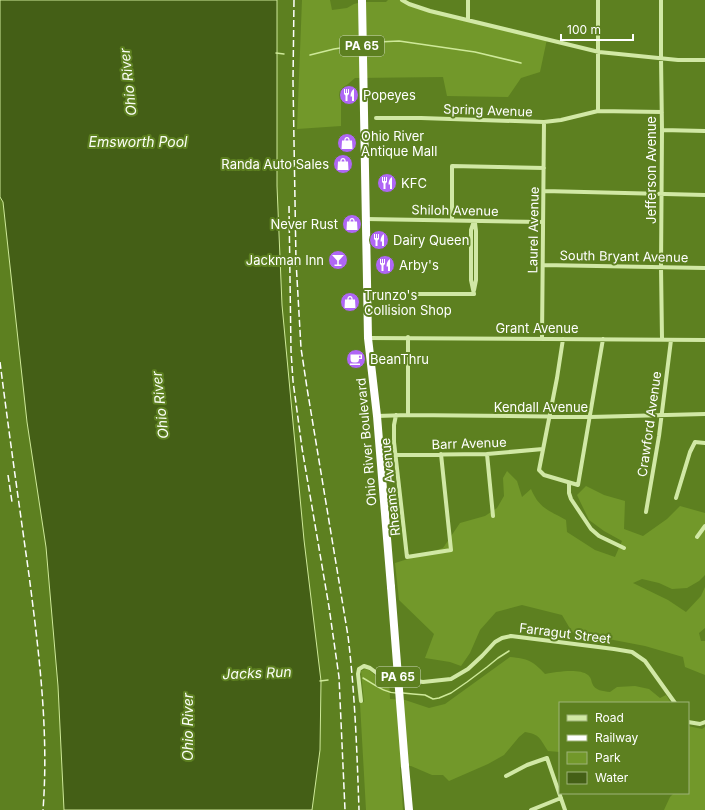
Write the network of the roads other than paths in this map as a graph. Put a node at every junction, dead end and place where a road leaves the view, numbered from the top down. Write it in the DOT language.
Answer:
graph roads {
  1 [pos="402,0"];
  2 [pos="468,0"];
  3 [pos="598,0"];
  4 [pos="661,0"];
  5 [pos="362,1"];
  6 [pos="468,20"];
  7 [pos="599,52"];
  8 [pos="660,58"];
  9 [pos="705,60"];
  10 [pos="598,111"];
  11 [pos="662,112"];
  12 [pos="376,118"];
  13 [pos="544,122"];
  14 [pos="662,130"];
  15 [pos="705,131"];
  16 [pos="544,168"];
  17 [pos="544,190"];
  18 [pos="661,194"];
  19 [pos="705,195"];
  20 [pos="366,219"];
  21 [pos="452,220"];
  22 [pos="474,220"];
  23 [pos="543,222"];
  24 [pos="543,265"];
  25 [pos="661,267"];
  26 [pos="705,268"];
  27 [pos="416,294"];
  28 [pos="408,337"];
  29 [pos="368,338"];
  30 [pos="542,338"];
  31 [pos="562,338"];
  32 [pos="603,339"];
  33 [pos="662,340"];
  34 [pos="671,340"];
  35 [pos="705,340"];
  36 [pos="705,414"];
  37 [pos="396,415"];
  38 [pos="408,415"];
  39 [pos="661,415"];
  40 [pos="377,416"];
  41 [pos="550,416"];
  42 [pos="590,417"];
  43 [pos="705,443"];
  44 [pos="543,449"];
  45 [pos="441,454"];
  46 [pos="487,454"];
  47 [pos="396,455"];
  48 [pos="569,483"];
  49 [pos="676,498"];
  50 [pos="646,512"];
  51 [pos="493,516"];
  52 [pos="705,526"];
  53 [pos="697,537"];
  54 [pos="624,548"];
  55 [pos="361,700"];
  56 [pos="674,702"];
  57 [pos="689,722"];
  58 [pos="705,722"];
  59 [pos="506,776"];
  60 [pos="559,792"];
  61 [pos="560,794"];
  62 [pos="561,798"];
  63 [pos="409,810"];
  64 [pos="531,810"];
  65 [pos="565,810"];
  1 -- 6 [label="street"];
  2 -- 6 [label="street"];
  3 -- 7 [label="street"];
  4 -- 8 [label="street, Jefferson Avenue"];
  5 -- 20 [label="highway, Ohio River Boulevard / PA 65"];
  6 -- 7 [label="street"];
  7 -- 8 [label="street"];
  7 -- 10 [label="street"];
  8 -- 9 [label="street"];
  8 -- 11 [label="street, Jefferson Avenue"];
  10 -- 11 [label="street, Spring Avenue"];
  10 -- 13 [label="street, Spring Avenue"];
  11 -- 14 [label="street, Jefferson Avenue"];
  12 -- 13 [label="street, Spring Avenue"];
  13 -- 16 [label="street, Laurel Avenue"];
  14 -- 15 [label="street"];
  14 -- 18 [label="street, Jefferson Avenue"];
  16 -- 17 [label="street, Laurel Avenue"];
  16 -- 21 [label="street"];
  17 -- 18 [label="street"];
  17 -- 23 [label="street, Laurel Avenue"];
  18 -- 19 [label="street"];
  18 -- 25 [label="street, Jefferson Avenue"];
  20 -- 21 [label="street, Shiloh Avenue"];
  20 -- 29 [label="highway, Ohio River Boulevard / PA 65"];
  21 -- 22 [label="street, Shiloh Avenue"];
  22 -- 23 [label="street, Shiloh Avenue"];
  22 -- 27 [label="street"];
  23 -- 24 [label="street, Laurel Avenue"];
  24 -- 25 [label="street, South Bryant Avenue"];
  24 -- 30 [label="street, Laurel Avenue"];
  25 -- 26 [label="street, South Bryant Avenue"];
  25 -- 33 [label="street, Jefferson Avenue"];
  28 -- 29 [label="street, Grant Avenue"];
  28 -- 30 [label="street, Grant Avenue"];
  28 -- 38 [label="street"];
  29 -- 40 [label="highway, Ohio River Boulevard / PA 65"];
  30 -- 31 [label="street, Grant Avenue"];
  31 -- 32 [label="street, Grant Avenue"];
  31 -- 41 [label="street"];
  32 -- 33 [label="street, Grant Avenue"];
  32 -- 42 [label="street"];
  33 -- 34 [label="street, Grant Avenue"];
  34 -- 35 [label="street, Grant Avenue"];
  34 -- 39 [label="street, Crawford Avenue"];
  36 -- 39 [label="street, Kendall Avenue"];
  37 -- 38 [label="street, Kendall Avenue"];
  37 -- 40 [label="street, Kendall Avenue"];
  37 -- 47 [label="street, Rheams Avenue"];
  38 -- 41 [label="street, Kendall Avenue"];
  39 -- 42 [label="street, Kendall Avenue"];
  39 -- 50 [label="street, Crawford Avenue"];
  40 -- 63 [label="highway, Ohio River Boulevard / PA 65, bridge"];
  41 -- 42 [label="street, Kendall Avenue"];
  41 -- 44 [label="street"];
  42 -- 48 [label="street"];
  43 -- 49 [label="street"];
  44 -- 46 [label="street, Barr Avenue"];
  44 -- 48 [label="street"];
  45 -- 46 [label="street, Barr Avenue"];
  45 -- 47 [label="street, Barr Avenue"];
  45 -- 47 [label="street, Rheams Avenue"];
  46 -- 51 [label="street"];
  48 -- 54 [label="street"];
  52 -- 53 [label="street"];
  55 -- 56 [label="street, Farragut Street"];
  57 -- 58 [label="street"];
  59 -- 60 [label="street"];
  61 -- 62 [label="street"];
  62 -- 64 [label="street"];
  62 -- 65 [label="street"];
}
